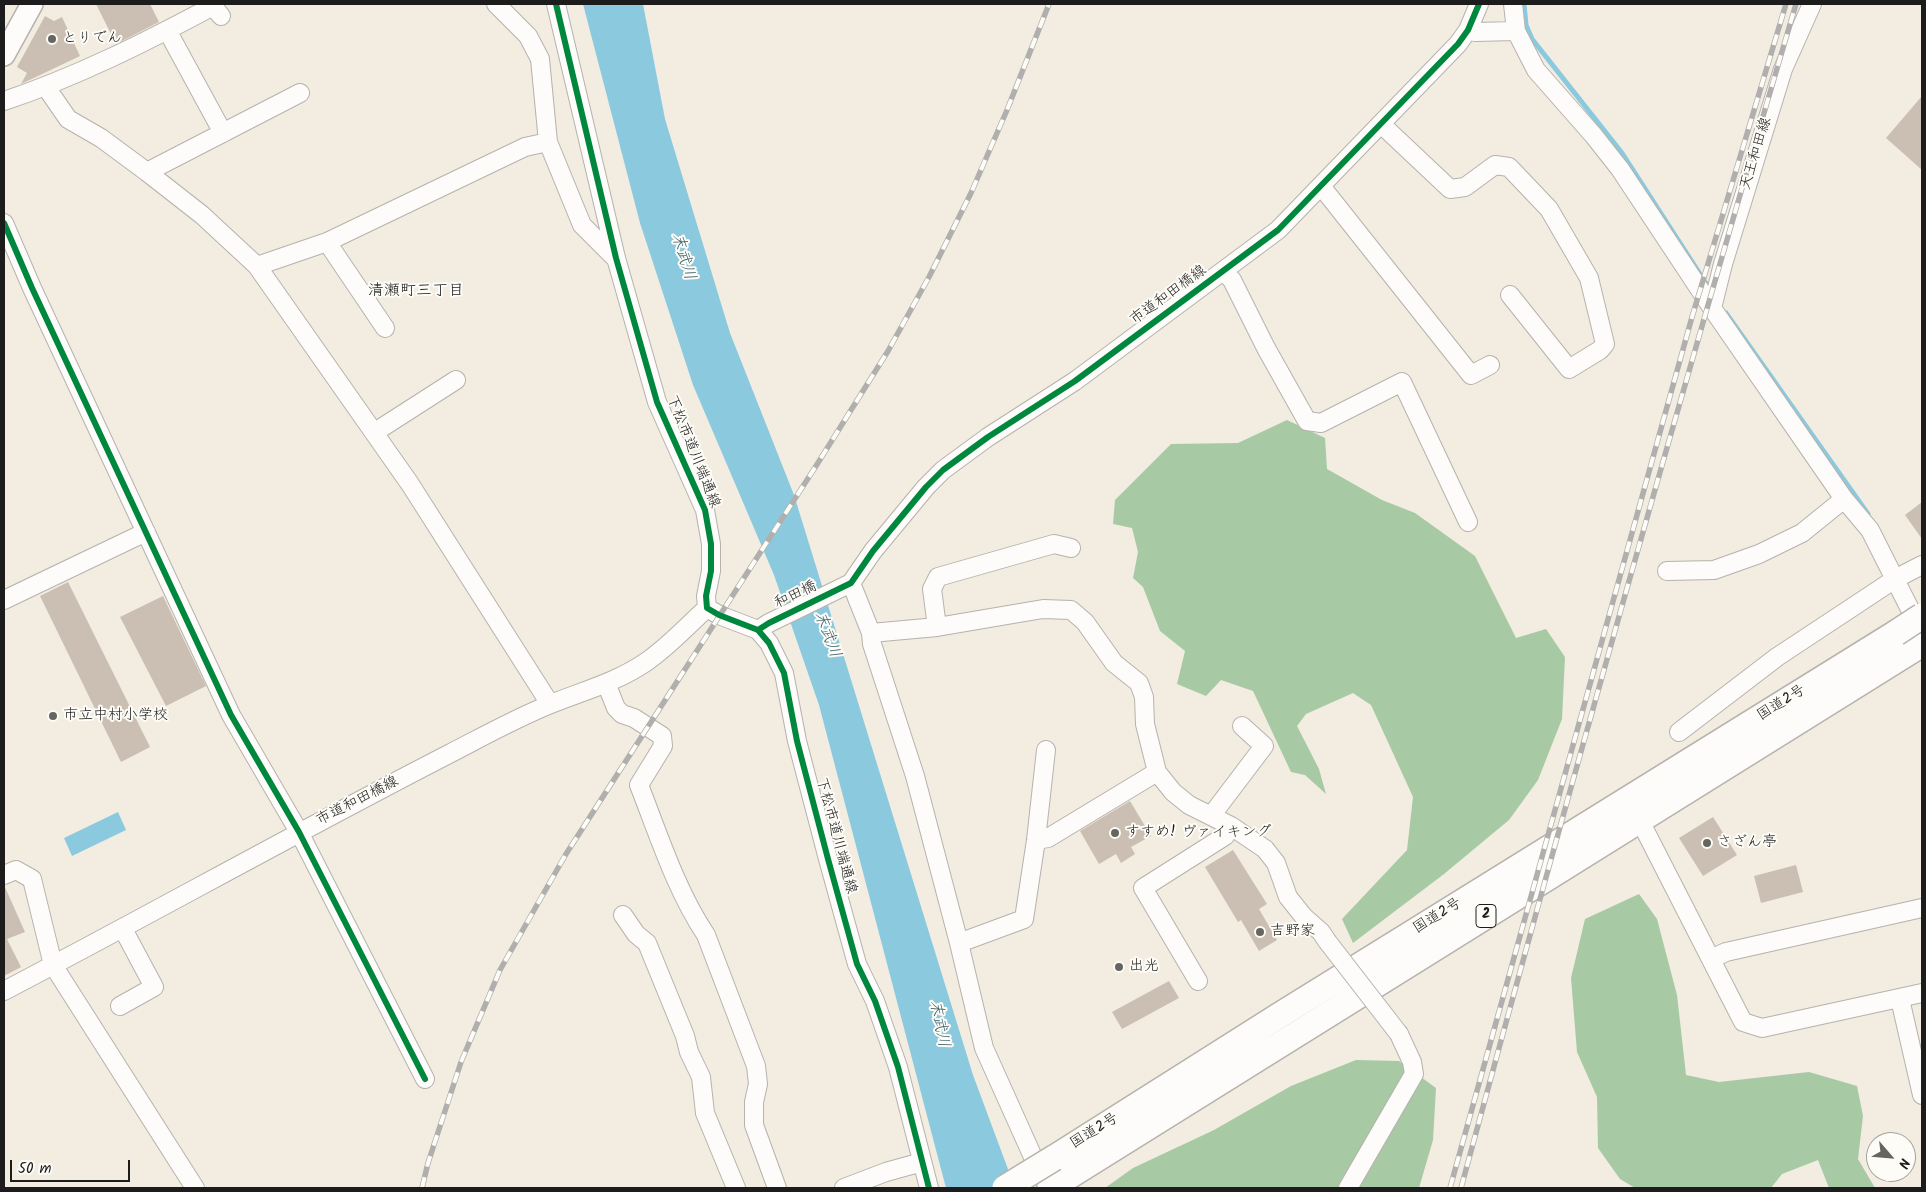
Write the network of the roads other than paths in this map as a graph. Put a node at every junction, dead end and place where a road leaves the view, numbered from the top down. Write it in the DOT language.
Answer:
graph roads {
  1 [pos="32,4"];
  2 [pos="496,4"];
  3 [pos="556,4"];
  4 [pos="1479,4"];
  5 [pos="1513,4"];
  6 [pos="1812,4"];
  7 [pos="221,16"];
  8 [pos="167,30"];
  9 [pos="1468,30"];
  10 [pos="1516,31"];
  11 [pos="4,55"];
  12 [pos="46,87"];
  13 [pos="300,93"];
  14 [pos="4,101"];
  15 [pos="1381,124"];
  16 [pos="224,133"];
  17 [pos="548,142"];
  18 [pos="147,172"];
  19 [pos="1321,186"];
  20 [pos="4,223"];
  21 [pos="327,242"];
  22 [pos="616,258"];
  23 [pos="257,266"];
  24 [pos="1224,272"];
  25 [pos="1510,295"];
  26 [pos="1712,307"];
  27 [pos="385,328"];
  28 [pos="1490,365"];
  29 [pos="456,380"];
  30 [pos="375,432"];
  31 [pos="1844,499"];
  32 [pos="1468,522"];
  33 [pos="146,532"];
  34 [pos="1071,548"];
  35 [pos="1917,567"];
  36 [pos="1667,571"];
  37 [pos="1895,579"];
  38 [pos="851,583"];
  39 [pos="4,600"];
  40 [pos="707,608"];
  41 [pos="1922,616"];
  42 [pos="764,626"];
  43 [pos="936,627"];
  44 [pos="871,633"];
  45 [pos="1922,633"];
  46 [pos="1909,643"];
  47 [pos="606,683"];
  48 [pos="550,704"];
  49 [pos="1242,726"];
  50 [pos="1678,732"];
  51 [pos="1046,750"];
  52 [pos="1157,772"];
  53 [pos="1634,810"];
  54 [pos="1211,816"];
  55 [pos="1231,826"];
  56 [pos="299,832"];
  57 [pos="1036,840"];
  58 [pos="4,875"];
  59 [pos="1922,908"];
  60 [pos="623,916"];
  61 [pos="124,929"];
  62 [pos="959,943"];
  63 [pos="1710,958"];
  64 [pos="53,966"];
  65 [pos="1198,981"];
  66 [pos="4,991"];
  67 [pos="1922,993"];
  68 [pos="1900,999"];
  69 [pos="120,1006"];
  70 [pos="425,1079"];
  71 [pos="1922,1095"];
  72 [pos="922,1162"];
  73 [pos="1054,1178"];
  74 [pos="195,1188"];
  75 [pos="736,1188"];
  76 [pos="777,1188"];
  77 [pos="844,1188"];
  78 [pos="929,1188"];
  79 [pos="1006,1188"];
  80 [pos="1348,1188"];
  1 -- 11 [label="main road"];
  2 -- 17 [label="street"];
  3 -- 22 [label="street, 下松市道川端通線"];
  4 -- 9 [label="street, 市道和田橋線"];
  5 -- 10 [label="street"];
  6 -- 26 [label="street, 天王和田線"];
  7 -- 8 [label="street"];
  8 -- 12 [label="street"];
  8 -- 16 [label="street"];
  9 -- 10 [label="street"];
  9 -- 15 [label="street, 市道和田橋線"];
  10 -- 26 [label="street"];
  12 -- 14 [label="street"];
  12 -- 18 [label="street"];
  13 -- 16 [label="street"];
  15 -- 19 [label="street, 市道和田橋線"];
  15 -- 25 [label="street"];
  16 -- 18 [label="street"];
  17 -- 21 [label="street"];
  17 -- 22 [label="street"];
  18 -- 23 [label="street"];
  19 -- 24 [label="street, 市道和田橋線"];
  19 -- 28 [label="street"];
  20 -- 33 [label="street"];
  21 -- 23 [label="street"];
  21 -- 27 [label="street"];
  22 -- 40 [label="street, 下松市道川端通線"];
  23 -- 30 [label="street"];
  24 -- 32 [label="street"];
  24 -- 38 [label="street, 市道和田橋線"];
  26 -- 31 [label="street"];
  29 -- 30 [label="street"];
  30 -- 48 [label="street"];
  31 -- 36 [label="street"];
  31 -- 37 [label="street"];
  33 -- 39 [label="street"];
  33 -- 56 [label="street"];
  34 -- 43 [label="street"];
  35 -- 37 [label="street"];
  37 -- 45 [label="street"];
  37 -- 50 [label="street"];
  38 -- 42 [label="street, 和田橋"];
  38 -- 44 [label="street"];
  40 -- 42 [label="street"];
  40 -- 47 [label="street, 市道和田橋線"];
  41 -- 46 [label="highway, 国道2号 / 2, bridge"];
  42 -- 72 [label="street, 下松市道川端通線"];
  43 -- 44 [label="street"];
  43 -- 52 [label="street"];
  44 -- 62 [label="street"];
  46 -- 53 [label="highway, 国道2号 / 2"];
  47 -- 48 [label="street, 市道和田橋線"];
  47 -- 76 [label="street"];
  48 -- 56 [label="street, 市道和田橋線"];
  49 -- 54 [label="street"];
  51 -- 57 [label="street"];
  52 -- 54 [label="street"];
  52 -- 57 [label="street"];
  53 -- 63 [label="street"];
  53 -- 73 [label="highway, 国道2号 / 2"];
  54 -- 55 [label="street"];
  55 -- 65 [label="street"];
  55 -- 80 [label="street, bridge"];
  56 -- 61 [label="street, 市道和田橋線"];
  56 -- 70 [label="street"];
  57 -- 62 [label="street"];
  58 -- 64 [label="street"];
  59 -- 63 [label="street"];
  60 -- 75 [label="street"];
  61 -- 64 [label="street, 市道和田橋線"];
  61 -- 69 [label="street"];
  62 -- 73 [label="street"];
  63 -- 68 [label="street"];
  64 -- 66 [label="street, 市道和田橋線"];
  64 -- 74 [label="street"];
  67 -- 68 [label="street"];
  68 -- 71 [label="street"];
  72 -- 77 [label="street"];
  72 -- 78 [label="street, 下松市道川端通線"];
  73 -- 79 [label="highway, 国道2号 / 2, bridge"];
}
